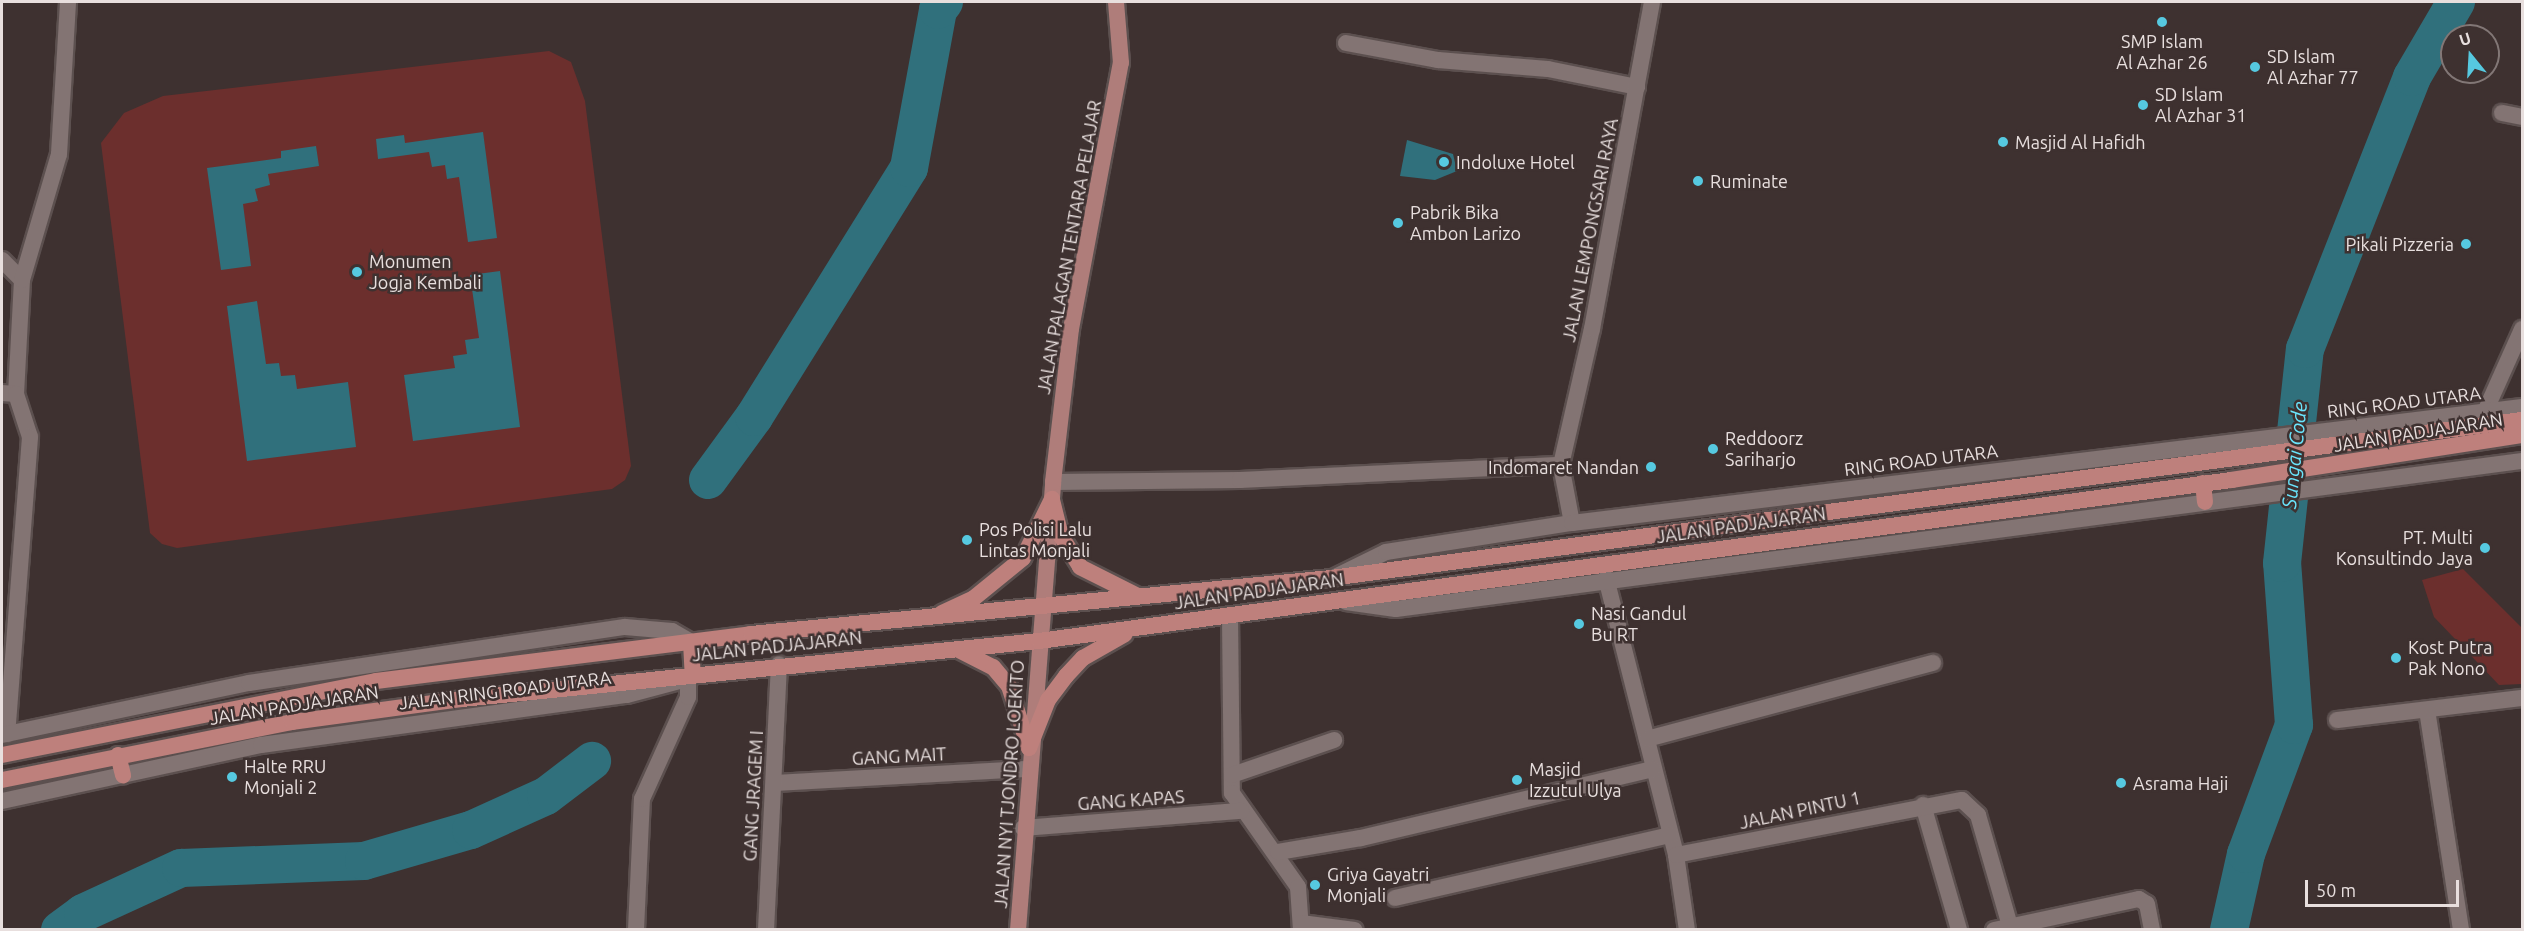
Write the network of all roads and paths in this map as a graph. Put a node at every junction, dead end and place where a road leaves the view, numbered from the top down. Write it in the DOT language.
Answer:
graph roads {
  1 [pos="68,2"];
  2 [pos="1116,2"];
  3 [pos="1652,2"];
  4 [pos="1346,44"];
  5 [pos="1637,87"];
  6 [pos="2502,113"];
  7 [pos="2523,117"];
  8 [pos="2,260"];
  9 [pos="22,280"];
  10 [pos="2523,329"];
  11 [pos="9,393"];
  12 [pos="2523,407"];
  13 [pos="2480,419"];
  14 [pos="2523,420"];
  15 [pos="2523,435"];
  16 [pos="2522,462"];
  17 [pos="1561,465"];
  18 [pos="1053,482"];
  19 [pos="2203,483"];
  20 [pos="1052,499"];
  21 [pos="2205,502"];
  22 [pos="1572,523"];
  23 [pos="1606,578"];
  24 [pos="1331,579"];
  25 [pos="1141,597"];
  26 [pos="1334,601"];
  27 [pos="1042,607"];
  28 [pos="1230,615"];
  29 [pos="930,618"];
  30 [pos="1142,627"];
  31 [pos="1039,641"];
  32 [pos="691,642"];
  33 [pos="954,649"];
  34 [pos="1933,663"];
  35 [pos="779,664"];
  36 [pos="691,678"];
  37 [pos="2523,698"];
  38 [pos="2427,710"];
  39 [pos="2337,720"];
  40 [pos="4,734"];
  41 [pos="1647,739"];
  42 [pos="1334,740"];
  43 [pos="1029,748"];
  44 [pos="2,755"];
  45 [pos="118,755"];
  46 [pos="1027,768"];
  47 [pos="1653,769"];
  48 [pos="123,775"];
  49 [pos="1232,775"];
  50 [pos="2,780"];
  51 [pos="774,783"];
  52 [pos="2,801"];
  53 [pos="1923,805"];
  54 [pos="1241,811"];
  55 [pos="1023,828"];
  56 [pos="1670,835"];
  57 [pos="1278,852"];
  58 [pos="1681,854"];
  59 [pos="1395,898"];
  60 [pos="1301,926"];
  61 [pos="2002,928"];
  62 [pos="636,930"];
  63 [pos="766,930"];
  64 [pos="1018,930"];
  65 [pos="1355,930"];
  66 [pos="1687,930"];
  67 [pos="1959,930"];
  68 [pos="2152,930"];
  69 [pos="2461,930"];
  1 -- 9 [label="street"];
  2 -- 18 [label="main road, JALAN PALAGAN TENTARA PELAJAR"];
  3 -- 5 [label="street, JALAN LEMPONGSARI RAYA"];
  4 -- 5 [label="street"];
  5 -- 17 [label="street, JALAN LEMPONGSARI RAYA"];
  6 -- 7 [label="street"];
  8 -- 9 [label="street"];
  9 -- 11 [label="street"];
  10 -- 13 [label="street"];
  11 -- 40 [label="street"];
  12 -- 13 [label="street, RING ROAD UTARA"];
  13 -- 14 [label="highway, JALAN PADJAJARAN"];
  13 -- 22 [label="street, RING ROAD UTARA"];
  13 -- 24 [label="highway, JALAN PADJAJARAN"];
  15 -- 19 [label="highway, JALAN PADJAJARAN"];
  16 -- 21 [label="street"];
  17 -- 18 [label="street"];
  17 -- 22 [label="street"];
  18 -- 20 [label="main road, JALAN PALAGAN TENTARA PELAJAR"];
  19 -- 21 [label="highway"];
  19 -- 26 [label="highway, JALAN PADJAJARAN"];
  20 -- 25 [label="highway"];
  20 -- 27 [label="main road, JALAN PALAGAN TENTARA PELAJAR"];
  20 -- 29 [label="highway"];
  21 -- 23 [label="street"];
  22 -- 24 [label="street, RING ROAD UTARA"];
  23 -- 26 [label="street"];
  23 -- 41 [label="street"];
  24 -- 25 [label="highway, JALAN PADJAJARAN"];
  24 -- 26 [label="highway"];
  25 -- 27 [label="highway, JALAN PADJAJARAN"];
  26 -- 28 [label="highway, JALAN PADJAJARAN"];
  27 -- 29 [label="highway, JALAN PADJAJARAN"];
  27 -- 31 [label="main road, JALAN NYI TJONDRO LOEKITO"];
  28 -- 30 [label="highway, JALAN PADJAJARAN"];
  28 -- 49 [label="street"];
  29 -- 32 [label="highway, JALAN PADJAJARAN"];
  30 -- 31 [label="highway, JALAN PADJAJARAN"];
  30 -- 43 [label="highway"];
  31 -- 33 [label="highway, JALAN PADJAJARAN"];
  31 -- 43 [label="main road, JALAN NYI TJONDRO LOEKITO"];
  32 -- 36 [label="highway"];
  32 -- 40 [label="street"];
  32 -- 44 [label="highway, JALAN PADJAJARAN"];
  33 -- 35 [label="highway, JALAN PADJAJARAN"];
  33 -- 43 [label="highway"];
  34 -- 41 [label="street"];
  35 -- 36 [label="highway, JALAN PADJAJARAN"];
  35 -- 51 [label="street, GANG JRAGEM I"];
  36 -- 45 [label="highway, JALAN PADJAJARAN"];
  36 -- 48 [label="street, JALAN RING ROAD UTARA"];
  36 -- 62 [label="street"];
  37 -- 38 [label="street"];
  38 -- 39 [label="street"];
  38 -- 69 [label="street"];
  41 -- 47 [label="street"];
  42 -- 49 [label="street"];
  43 -- 46 [label="main road, JALAN NYI TJONDRO LOEKITO"];
  45 -- 48 [label="highway"];
  45 -- 50 [label="highway, JALAN PADJAJARAN"];
  46 -- 51 [label="street, GANG MAIT"];
  46 -- 55 [label="main road, JALAN NYI TJONDRO LOEKITO"];
  47 -- 56 [label="street"];
  47 -- 57 [label="street"];
  48 -- 52 [label="street, JALAN RING ROAD UTARA"];
  49 -- 54 [label="street"];
  51 -- 63 [label="street, GANG JRAGEM I"];
  53 -- 58 [label="street, JALAN PINTU 1"];
  53 -- 61 [label="street, JALAN PINTU 1"];
  53 -- 67 [label="street"];
  54 -- 55 [label="street, GANG KAPAS"];
  54 -- 57 [label="street"];
  55 -- 64 [label="main road, JALAN NYI TJONDRO LOEKITO"];
  56 -- 58 [label="street"];
  56 -- 59 [label="street"];
  57 -- 60 [label="street"];
  58 -- 66 [label="street"];
  60 -- 65 [label="street"];
  61 -- 68 [label="street"];
}
